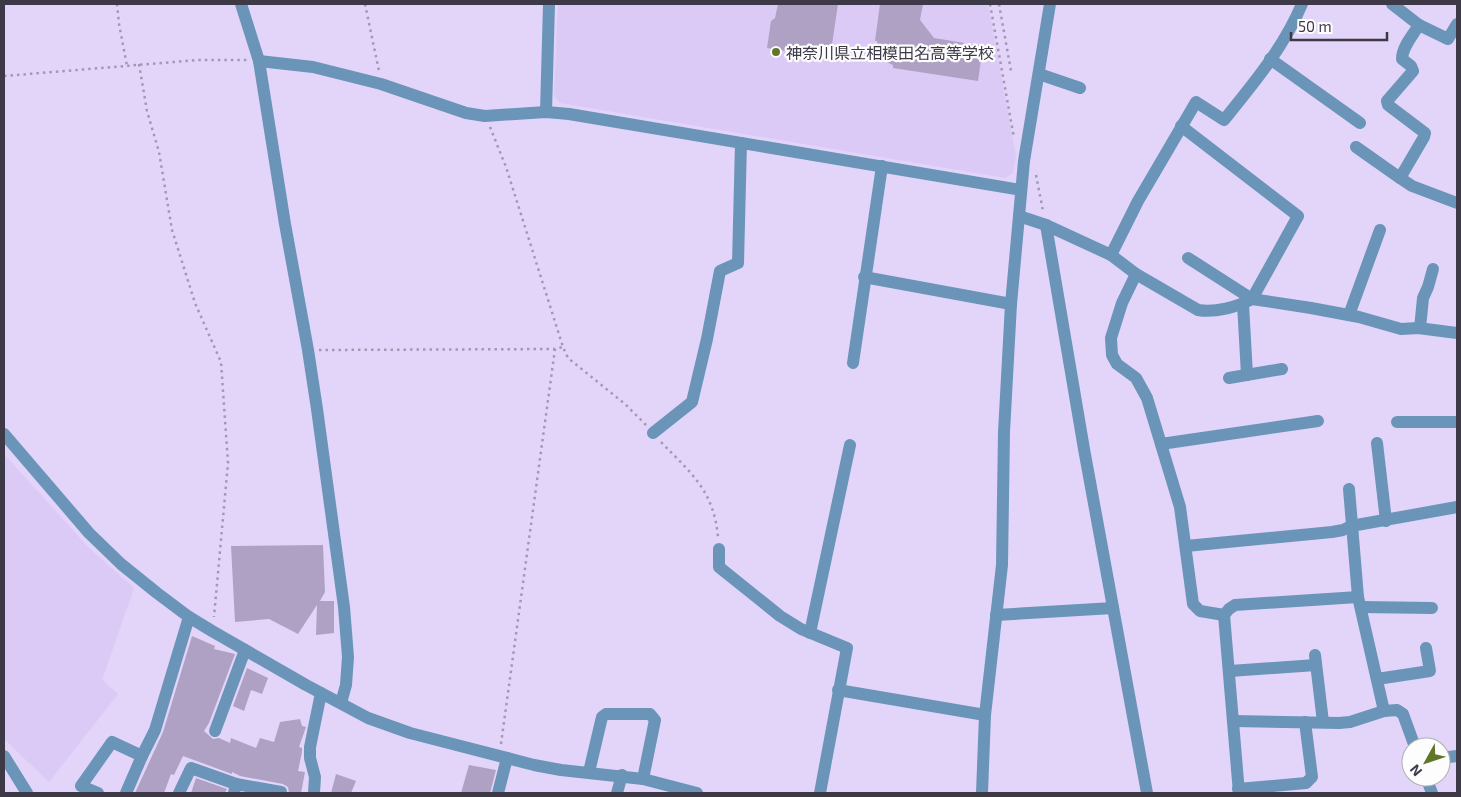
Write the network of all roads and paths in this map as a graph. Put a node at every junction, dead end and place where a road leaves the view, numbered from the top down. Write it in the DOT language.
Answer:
graph roads {
  1 [pos="117,4"];
  2 [pos="241,4"];
  3 [pos="365,4"];
  4 [pos="549,4"];
  5 [pos="990,4"];
  6 [pos="999,4"];
  7 [pos="1050,4"];
  8 [pos="1302,4"];
  9 [pos="1392,4"];
  10 [pos="1457,24"];
  11 [pos="1419,25"];
  12 [pos="1453,42"];
  13 [pos="258,60"];
  14 [pos="1270,60"];
  15 [pos="139,64"];
  16 [pos="127,66"];
  17 [pos="1011,71"];
  18 [pos="1039,74"];
  19 [pos="4,76"];
  20 [pos="381,84"];
  21 [pos="1080,88"];
  22 [pos="546,112"];
  23 [pos="485,116"];
  24 [pos="1360,123"];
  25 [pos="1181,126"];
  26 [pos="741,143"];
  27 [pos="1016,145"];
  28 [pos="1356,147"];
  29 [pos="882,166"];
  30 [pos="1035,172"];
  31 [pos="1400,178"];
  32 [pos="1021,190"];
  33 [pos="1457,202"];
  34 [pos="1018,216"];
  35 [pos="1046,225"];
  36 [pos="1380,230"];
  37 [pos="1111,255"];
  38 [pos="1188,258"];
  39 [pos="1433,270"];
  40 [pos="1136,274"];
  41 [pos="864,277"];
  42 [pos="1248,301"];
  43 [pos="1011,304"];
  44 [pos="1349,315"];
  45 [pos="1420,328"];
  46 [pos="1457,333"];
  47 [pos="563,347"];
  48 [pos="308,350"];
  49 [pos="555,350"];
  50 [pos="853,363"];
  51 [pos="1282,369"];
  52 [pos="1247,375"];
  53 [pos="1230,378"];
  54 [pos="1318,421"];
  55 [pos="1397,422"];
  56 [pos="1457,422"];
  57 [pos="654,433"];
  58 [pos="4,434"];
  59 [pos="1377,443"];
  60 [pos="1161,444"];
  61 [pos="850,445"];
  62 [pos="1349,489"];
  63 [pos="1457,508"];
  64 [pos="1386,521"];
  65 [pos="1351,526"];
  66 [pos="1186,546"];
  67 [pos="719,549"];
  68 [pos="1360,602"];
  69 [pos="1113,608"];
  70 [pos="1432,608"];
  71 [pos="996,615"];
  72 [pos="1224,615"];
  73 [pos="189,617"];
  74 [pos="212,631"];
  75 [pos="810,633"];
  76 [pos="1426,648"];
  77 [pos="245,650"];
  78 [pos="1230,671"];
  79 [pos="1377,679"];
  80 [pos="838,690"];
  81 [pos="321,693"];
  82 [pos="341,703"];
  83 [pos="1384,711"];
  84 [pos="985,714"];
  85 [pos="1234,721"];
  86 [pos="1305,722"];
  87 [pos="1323,722"];
  88 [pos="215,731"];
  89 [pos="1411,737"];
  90 [pos="4,756"];
  91 [pos="142,756"];
  92 [pos="503,757"];
  93 [pos="589,772"];
  94 [pos="622,775"];
  95 [pos="643,779"];
  96 [pos="235,789"];
  97 [pos="680,791"];
  98 [pos="1239,791"];
  99 [pos="27,793"];
  100 [pos="98,793"];
  101 [pos="126,793"];
  102 [pos="179,793"];
  103 [pos="281,793"];
  104 [pos="314,793"];
  105 [pos="498,793"];
  106 [pos="617,793"];
  107 [pos="697,793"];
  108 [pos="820,793"];
  109 [pos="982,793"];
  110 [pos="1147,793"];
  1 -- 16 [label="path"];
  2 -- 13 [label="street"];
  3 -- 20 [label="path"];
  4 -- 22 [label="street"];
  5 -- 27 [label="path"];
  6 -- 17 [label="path"];
  7 -- 18 [label="street"];
  8 -- 14 [label="street"];
  9 -- 11 [label="street"];
  10 -- 12 [label="street"];
  11 -- 12 [label="street"];
  11 -- 31 [label="street"];
  13 -- 15 [label="path"];
  13 -- 20 [label="street"];
  13 -- 48 [label="street"];
  14 -- 24 [label="street"];
  14 -- 25 [label="street"];
  15 -- 16 [label="path"];
  15 -- 74 [label="path"];
  16 -- 19 [label="path"];
  18 -- 21 [label="street"];
  18 -- 32 [label="street"];
  20 -- 23 [label="street"];
  22 -- 23 [label="street"];
  22 -- 26 [label="street"];
  23 -- 47 [label="path"];
  25 -- 37 [label="street"];
  25 -- 42 [label="street"];
  26 -- 29 [label="street"];
  26 -- 57 [label="street"];
  28 -- 31 [label="street"];
  29 -- 32 [label="street"];
  29 -- 41 [label="street"];
  30 -- 35 [label="path"];
  31 -- 33 [label="street"];
  32 -- 34 [label="street"];
  34 -- 35 [label="street"];
  34 -- 43 [label="street"];
  35 -- 37 [label="street"];
  35 -- 69 [label="street"];
  36 -- 44 [label="street"];
  37 -- 40 [label="street"];
  38 -- 42 [label="street"];
  39 -- 45 [label="street"];
  40 -- 42 [label="street"];
  40 -- 60 [label="street"];
  41 -- 43 [label="street"];
  41 -- 50 [label="street"];
  42 -- 44 [label="street"];
  42 -- 52 [label="street"];
  43 -- 71 [label="street"];
  44 -- 45 [label="street"];
  45 -- 46 [label="street"];
  47 -- 49 [label="path"];
  47 -- 57 [label="path"];
  48 -- 49 [label="path"];
  48 -- 82 [label="street"];
  49 -- 92 [label="path"];
  51 -- 52 [label="street"];
  52 -- 53 [label="street"];
  54 -- 60 [label="street"];
  55 -- 56 [label="street"];
  57 -- 67 [label="path"];
  58 -- 73 [label="street"];
  59 -- 64 [label="street"];
  60 -- 66 [label="street"];
  61 -- 75 [label="street"];
  62 -- 65 [label="street"];
  63 -- 64 [label="street"];
  64 -- 65 [label="street"];
  65 -- 66 [label="street"];
  65 -- 68 [label="street"];
  66 -- 72 [label="street"];
  67 -- 75 [label="street"];
  68 -- 70 [label="street"];
  68 -- 72 [label="street"];
  68 -- 79 [label="street"];
  69 -- 71 [label="street"];
  69 -- 110 [label="street"];
  71 -- 84 [label="street"];
  72 -- 78 [label="street"];
  73 -- 74 [label="street"];
  73 -- 91 [label="street"];
  74 -- 77 [label="street"];
  75 -- 80 [label="street"];
  76 -- 79 [label="street"];
  77 -- 81 [label="street"];
  77 -- 88 [label="street"];
  78 -- 85 [label="street"];
  78 -- 87 [label="street"];
  79 -- 83 [label="street"];
  80 -- 84 [label="street"];
  80 -- 108 [label="street"];
  81 -- 82 [label="street"];
  81 -- 104 [label="street"];
  82 -- 92 [label="street"];
  83 -- 87 [label="street"];
  83 -- 89 [label="street"];
  84 -- 109 [label="street"];
  85 -- 86 [label="street"];
  85 -- 98 [label="street"];
  86 -- 87 [label="street"];
  86 -- 98 [label="street"];
  90 -- 99 [label="street"];
  91 -- 100 [label="street"];
  91 -- 101 [label="street"];
  92 -- 93 [label="street"];
  92 -- 105 [label="street"];
  93 -- 94 [label="street"];
  93 -- 95 [label="street"];
  94 -- 95 [label="street"];
  94 -- 106 [label="street"];
  95 -- 97 [label="street"];
  96 -- 102 [label="street"];
  96 -- 103 [label="street"];
  97 -- 107 [label="street"];
}
